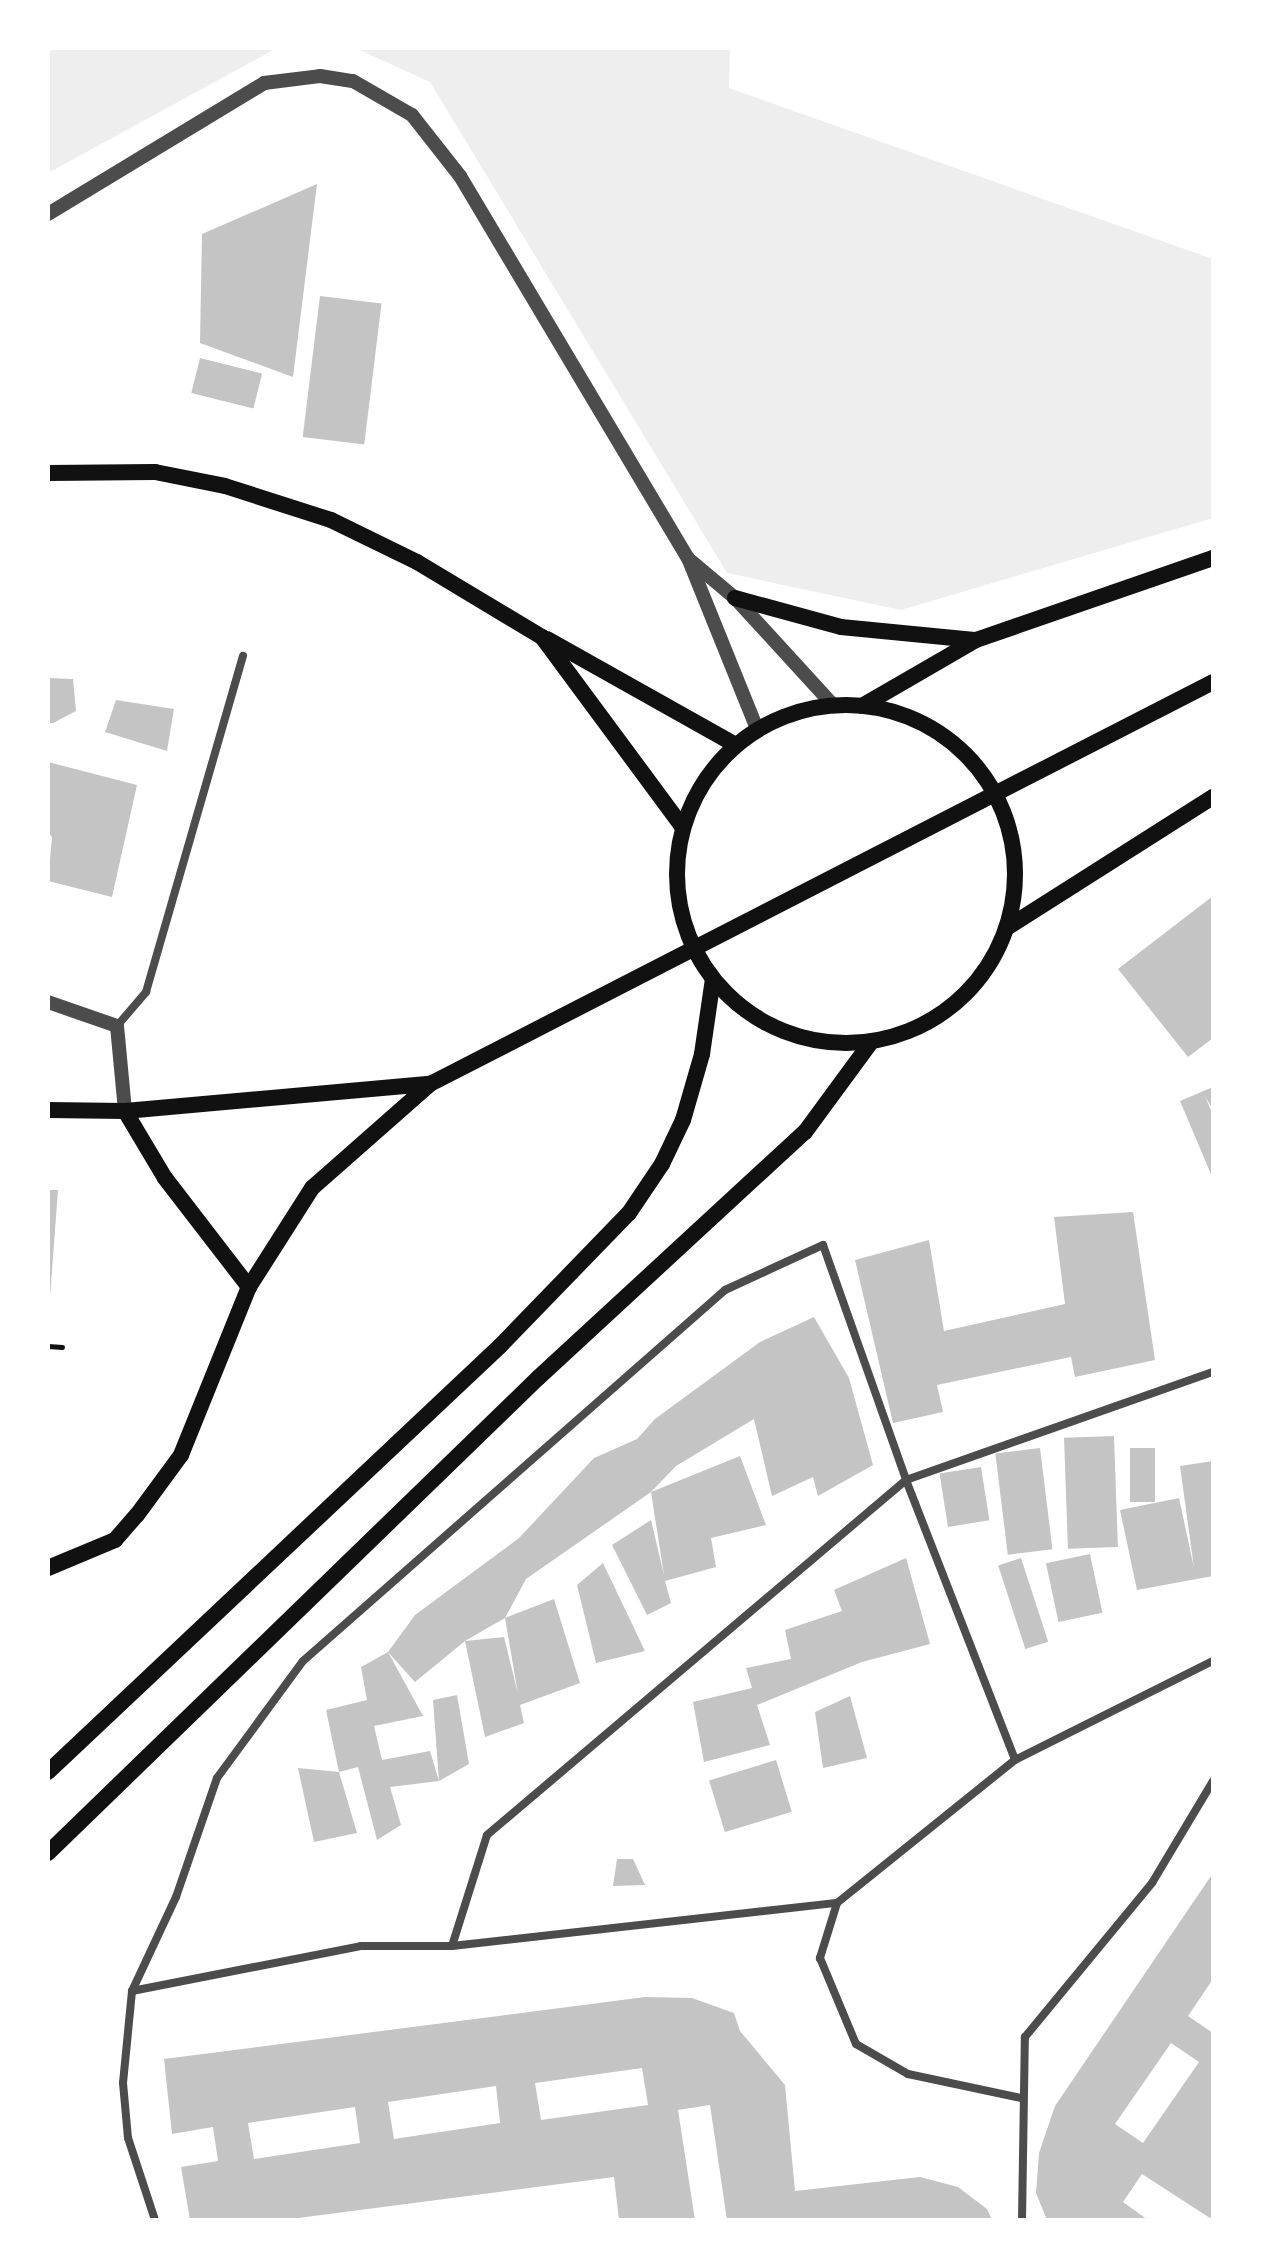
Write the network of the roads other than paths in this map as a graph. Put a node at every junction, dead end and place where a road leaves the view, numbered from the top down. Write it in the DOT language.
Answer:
graph roads {
  1 [pos="48,214"];
  2 [pos="48,473"];
  3 [pos="688,558"];
  4 [pos="1213,558"];
  5 [pos="735,598"];
  6 [pos="542,637"];
  7 [pos="976,640"];
  8 [pos="243,656"];
  9 [pos="1207,685"];
  10 [pos="833,705"];
  11 [pos="862,706"];
  12 [pos="757,729"];
  13 [pos="736,745"];
  14 [pos="1213,797"];
  15 [pos="682,826"];
  16 [pos="1008,927"];
  17 [pos="713,979"];
  18 [pos="48,1002"];
  19 [pos="117,1026"];
  20 [pos="871,1042"];
  21 [pos="430,1084"];
  22 [pos="48,1110"];
  23 [pos="125,1111"];
  24 [pos="249,1287"];
  25 [pos="1213,1372"];
  26 [pos="906,1480"];
  27 [pos="48,1568"];
  28 [pos="1213,1661"];
  29 [pos="1015,1760"];
  30 [pos="48,1772"];
  31 [pos="1213,1781"];
  32 [pos="48,1853"];
  33 [pos="837,1903"];
  34 [pos="452,1946"];
  35 [pos="132,1991"];
  36 [pos="1021,2098"];
  37 [pos="155,2220"];
  38 [pos="1022,2220"];
  1 -- 3 [label="street"];
  2 -- 6 [label="main road"];
  3 -- 5 [label="street"];
  3 -- 12 [label="street"];
  4 -- 7 [label="main road"];
  5 -- 7 [label="main road"];
  5 -- 10 [label="street"];
  6 -- 13 [label="main road"];
  6 -- 15 [label="main road"];
  7 -- 11 [label="main road"];
  8 -- 19 [label="street"];
  9 -- 21 [label="main road"];
  10 -- 11 [label="main road"];
  10 -- 12 [label="main road"];
  11 -- 16 [label="main road"];
  12 -- 13 [label="main road"];
  13 -- 15 [label="main road"];
  14 -- 16 [label="main road"];
  15 -- 17 [label="main road"];
  16 -- 20 [label="main road"];
  17 -- 20 [label="main road"];
  17 -- 30 [label="main road"];
  18 -- 19 [label="street"];
  19 -- 23 [label="street"];
  20 -- 32 [label="main road"];
  21 -- 23 [label="main road"];
  21 -- 24 [label="main road"];
  22 -- 23 [label="main road"];
  23 -- 24 [label="main road"];
  24 -- 27 [label="main road"];
  25 -- 26 [label="street"];
  26 -- 29 [label="street"];
  26 -- 34 [label="street"];
  26 -- 35 [label="street"];
  28 -- 29 [label="street"];
  29 -- 33 [label="street"];
  31 -- 36 [label="street"];
  33 -- 34 [label="street"];
  33 -- 36 [label="street"];
  34 -- 35 [label="street"];
  35 -- 37 [label="street"];
  36 -- 38 [label="street"];
}
